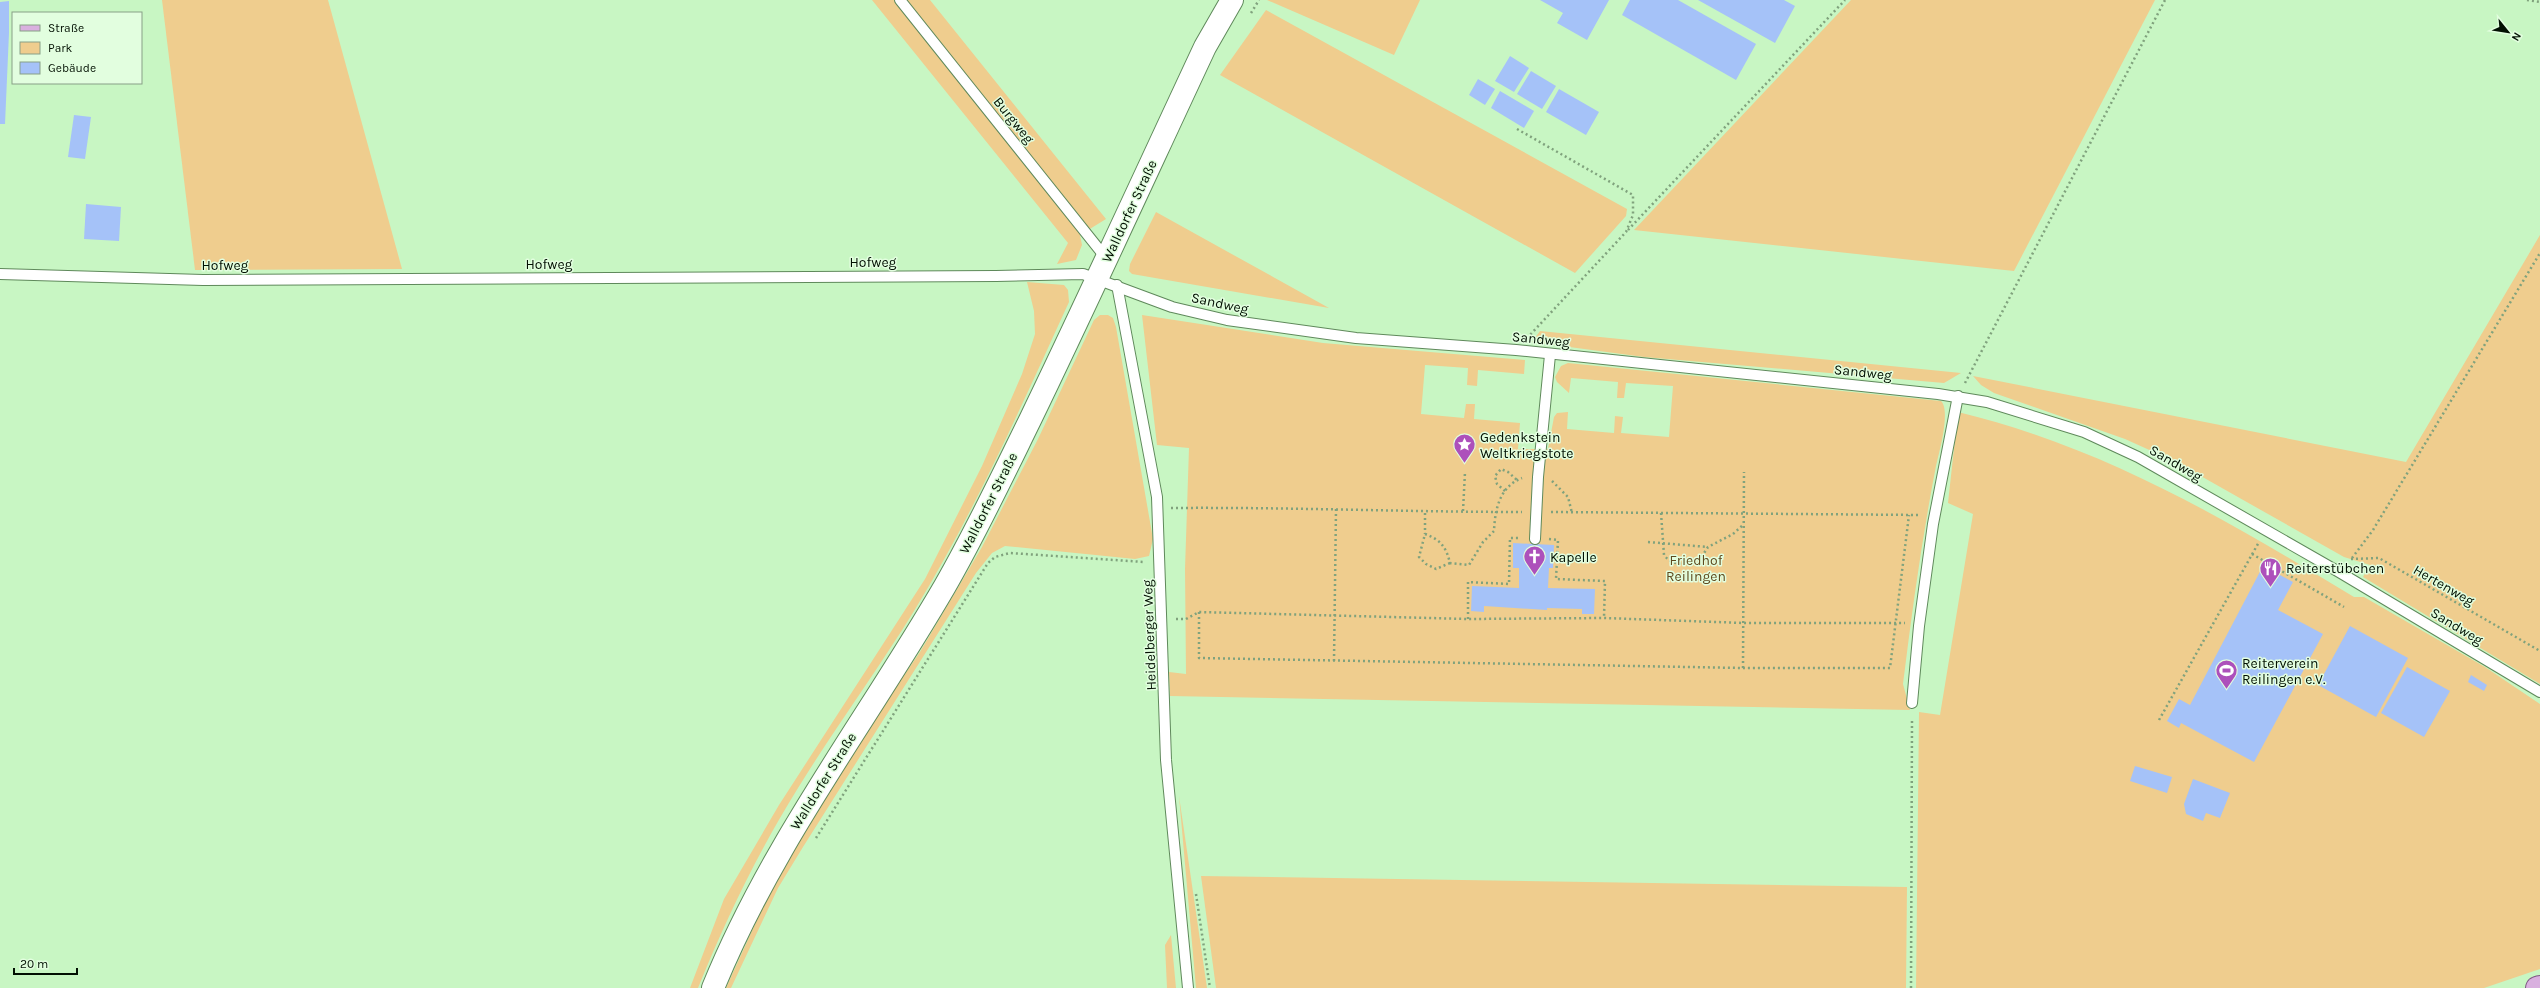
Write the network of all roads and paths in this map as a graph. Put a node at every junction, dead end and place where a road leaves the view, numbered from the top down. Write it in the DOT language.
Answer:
graph roads {
  1 [pos="900,0"];
  2 [pos="1232,0"];
  3 [pos="1845,0"];
  4 [pos="2165,0"];
  5 [pos="2527,0"];
  6 [pos="2540,2"];
  7 [pos="1517,129"];
  8 [pos="1626,232"];
  9 [pos="2540,253"];
  10 [pos="1106,258"];
  11 [pos="0,274"];
  12 [pos="1107,281"];
  13 [pos="1516,350"];
  14 [pos="1550,355"];
  15 [pos="1958,396"];
  16 [pos="1465,472"];
  17 [pos="1744,472"];
  18 [pos="1517,480"];
  19 [pos="1505,491"];
  20 [pos="1187,508"];
  21 [pos="1336,509"];
  22 [pos="1464,512"];
  23 [pos="1495,512"];
  24 [pos="1536,512"];
  25 [pos="1425,513"];
  26 [pos="1661,514"];
  27 [pos="1745,514"];
  28 [pos="1909,515"];
  29 [pos="1926,516"];
  30 [pos="1745,524"];
  31 [pos="1425,534"];
  32 [pos="1535,539"];
  33 [pos="1648,542"];
  34 [pos="1662,542"];
  35 [pos="1708,547"];
  36 [pos="2255,549"];
  37 [pos="2252,554"];
  38 [pos="2352,558"];
  39 [pos="1160,563"];
  40 [pos="1450,563"];
  41 [pos="2339,572"];
  42 [pos="2344,607"];
  43 [pos="1199,612"];
  44 [pos="1334,616"];
  45 [pos="1604,618"];
  46 [pos="1186,619"];
  47 [pos="1468,619"];
  48 [pos="1896,622"];
  49 [pos="1744,623"];
  50 [pos="1910,624"];
  51 [pos="2540,651"];
  52 [pos="1334,661"];
  53 [pos="1743,668"];
  54 [pos="2540,692"];
  55 [pos="1912,703"];
  56 [pos="2159,720"];
  57 [pos="815,839"];
  58 [pos="713,988"];
  59 [pos="1188,988"];
  60 [pos="1911,988"];
  1 -- 10 [label="lane, Burgweg"];
  2 -- 10 [label="street, Walldorfer Straße"];
  3 -- 8 [label="path"];
  4 -- 15 [label="path"];
  5 -- 6 [label="path"];
  7 -- 8 [label="path"];
  8 -- 13 [label="path"];
  9 -- 38 [label="path"];
  10 -- 12 [label="street, Walldorfer Straße"];
  11 -- 12 [label="lane, Hofweg"];
  12 -- 13 [label="lane, Sandweg"];
  12 -- 39 [label="lane, Heidelberger Weg"];
  12 -- 58 [label="street, Walldorfer Straße"];
  13 -- 14 [label="lane, Sandweg"];
  14 -- 15 [label="lane, Sandweg"];
  14 -- 24 [label="lane"];
  15 -- 41 [label="lane, Sandweg"];
  15 -- 55 [label="lane"];
  16 -- 22 [label="path"];
  17 -- 27 [label="path"];
  18 -- 19 [label="path"];
  20 -- 21 [label="path"];
  21 -- 25 [label="path"];
  21 -- 44 [label="path"];
  22 -- 23 [label="path"];
  22 -- 25 [label="path"];
  23 -- 24 [label="path"];
  23 -- 40 [label="path"];
  24 -- 26 [label="path"];
  24 -- 32 [label="lane"];
  25 -- 31 [label="path"];
  26 -- 27 [label="path"];
  26 -- 34 [label="path"];
  27 -- 28 [label="path"];
  27 -- 30 [label="path"];
  28 -- 29 [label="path"];
  28 -- 48 [label="path"];
  30 -- 35 [label="path"];
  30 -- 49 [label="path"];
  31 -- 40 [label="path"];
  31 -- 40 [label="path"];
  32 -- 45 [label="path"];
  32 -- 47 [label="path"];
  33 -- 34 [label="path"];
  34 -- 35 [label="path"];
  34 -- 35 [label="path"];
  36 -- 37 [label="path"];
  37 -- 42 [label="path"];
  37 -- 56 [label="path"];
  38 -- 41 [label="path"];
  38 -- 51 [label="path, Hertenweg"];
  39 -- 57 [label="path"];
  39 -- 59 [label="lane, Heidelberger Weg"];
  41 -- 54 [label="lane, Sandweg"];
  43 -- 44 [label="path"];
  43 -- 46 [label="path"];
  43 -- 52 [label="path"];
  44 -- 47 [label="path"];
  44 -- 52 [label="path"];
  45 -- 47 [label="path"];
  45 -- 49 [label="path"];
  48 -- 49 [label="path"];
  48 -- 50 [label="path"];
  48 -- 53 [label="path"];
  49 -- 53 [label="path"];
  52 -- 53 [label="path"];
  55 -- 60 [label="path"];
}
